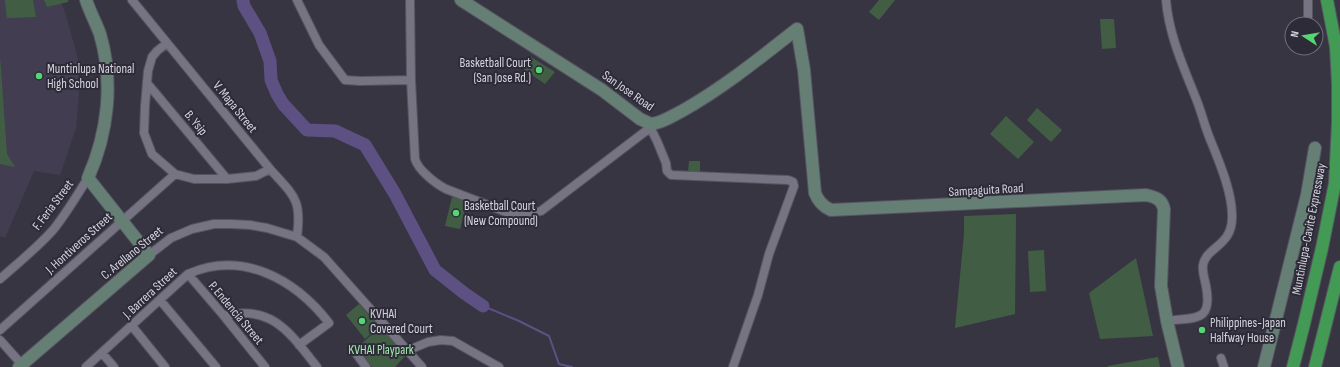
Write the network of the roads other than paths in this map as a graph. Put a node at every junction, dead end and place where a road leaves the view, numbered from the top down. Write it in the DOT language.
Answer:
graph roads {
  1 [pos="86,0"];
  2 [pos="132,0"];
  3 [pos="297,0"];
  4 [pos="410,0"];
  5 [pos="461,0"];
  6 [pos="1166,0"];
  7 [pos="1308,0"];
  8 [pos="1327,0"];
  9 [pos="1308,16"];
  10 [pos="797,29"];
  11 [pos="167,43"];
  12 [pos="411,80"];
  13 [pos="147,83"];
  14 [pos="652,126"];
  15 [pos="1315,148"];
  16 [pos="270,169"];
  17 [pos="175,174"];
  18 [pos="88,178"];
  19 [pos="227,179"];
  20 [pos="122,221"];
  21 [pos="297,237"];
  22 [pos="149,255"];
  23 [pos="1340,267"];
  24 [pos="188,274"];
  25 [pos="0,279"];
  26 [pos="160,300"];
  27 [pos="224,316"];
  28 [pos="1167,321"];
  29 [pos="132,326"];
  30 [pos="0,330"];
  31 [pos="0,340"];
  32 [pos="299,345"];
  33 [pos="409,350"];
  34 [pos="355,352"];
  35 [pos="102,353"];
  36 [pos="1221,358"];
  37 [pos="21,366"];
  38 [pos="86,367"];
  39 [pos="114,367"];
  40 [pos="165,367"];
  41 [pos="216,367"];
  42 [pos="265,367"];
  43 [pos="317,367"];
  44 [pos="366,367"];
  45 [pos="422,367"];
  46 [pos="499,367"];
  47 [pos="733,367"];
  48 [pos="1178,367"];
  49 [pos="1224,367"];
  50 [pos="1264,367"];
  51 [pos="1292,367"];
  52 [pos="1316,367"];
  1 -- 18 [label="street"];
  2 -- 11 [label="street, V. Mapa Street"];
  3 -- 12 [label="street"];
  4 -- 12 [label="street"];
  5 -- 14 [label="street, San Jose Road"];
  6 -- 28 [label="street"];
  7 -- 9 [label="street"];
  8 -- 51 [label="highway, Muntinlupa-Cavite Expressway"];
  10 -- 14 [label="street, San Jose Road"];
  10 -- 28 [label="street, Sampaguita Road"];
  11 -- 13 [label="street"];
  11 -- 16 [label="street, V. Mapa Street"];
  12 -- 14 [label="street"];
  13 -- 17 [label="street"];
  13 -- 19 [label="street, B. Ysip"];
  14 -- 47 [label="street"];
  15 -- 50 [label="street"];
  16 -- 19 [label="street"];
  16 -- 21 [label="street, V. Mapa Street"];
  17 -- 19 [label="street"];
  17 -- 20 [label="street, J. Hontiveros Street"];
  18 -- 20 [label="street"];
  18 -- 25 [label="street, F. Feria Street"];
  20 -- 22 [label="street"];
  20 -- 30 [label="street, J. Hontiveros Street"];
  21 -- 22 [label="street, C. Arellano Street"];
  21 -- 33 [label="street, C. Arellano Street"];
  22 -- 37 [label="street, C. Arellano Street"];
  23 -- 52 [label="highway"];
  24 -- 26 [label="street, J. Barrera Street"];
  24 -- 27 [label="street, P. Endencia Street"];
  24 -- 32 [label="street, J. Barrera Street"];
  26 -- 29 [label="street, J. Barrera Street"];
  26 -- 41 [label="street"];
  27 -- 32 [label="street"];
  27 -- 42 [label="street, P. Endencia Street"];
  28 -- 48 [label="street, Sampaguita Road"];
  29 -- 35 [label="street, J. Barrera Street"];
  29 -- 40 [label="street"];
  31 -- 37 [label="street"];
  32 -- 43 [label="street"];
  33 -- 45 [label="street, C. Arellano Street"];
  33 -- 46 [label="street"];
  34 -- 44 [label="street"];
  35 -- 38 [label="street, J. Barrera Street"];
  35 -- 39 [label="street"];
  36 -- 49 [label="street"];
}
